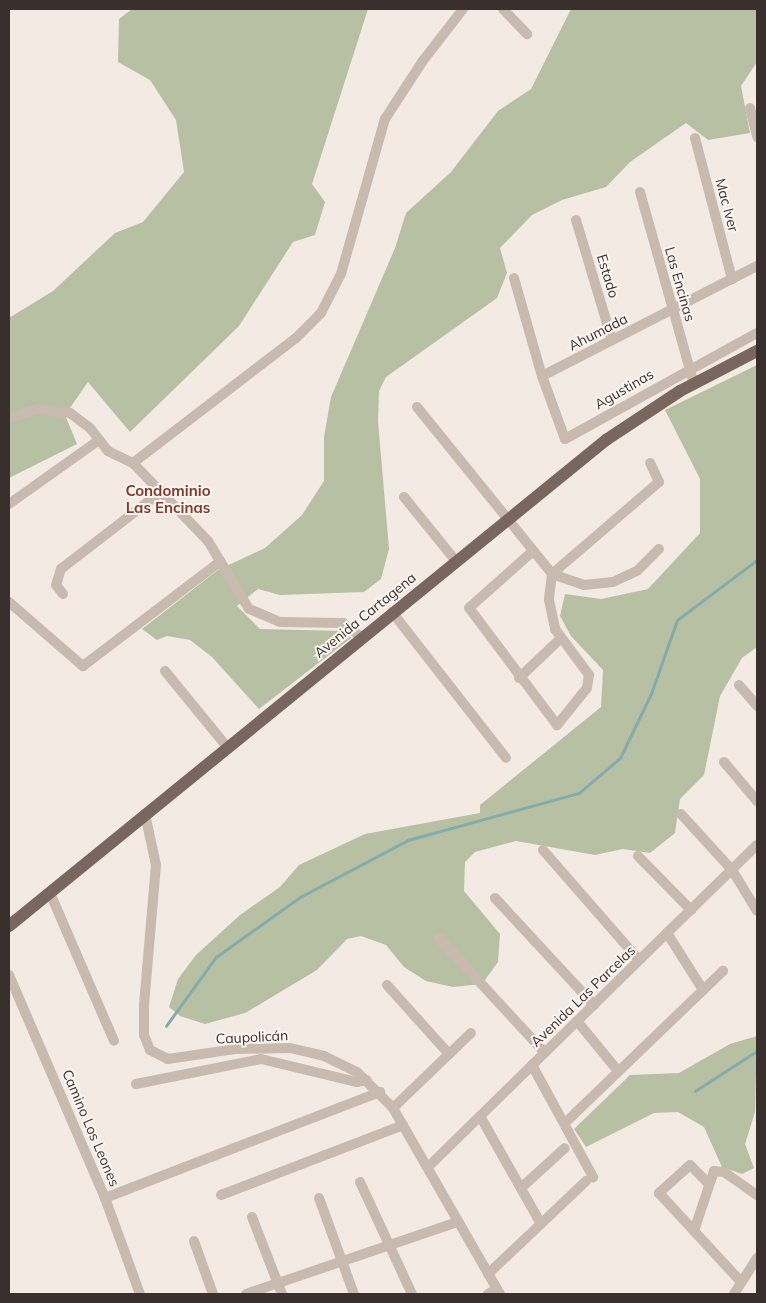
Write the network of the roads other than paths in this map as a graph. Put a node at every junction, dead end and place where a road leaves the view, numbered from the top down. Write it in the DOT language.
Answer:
graph roads {
  1 [pos="463,9"];
  2 [pos="503,9"];
  3 [pos="527,34"];
  4 [pos="750,108"];
  5 [pos="757,137"];
  6 [pos="695,138"];
  7 [pos="640,192"];
  8 [pos="576,220"];
  9 [pos="757,266"];
  10 [pos="514,278"];
  11 [pos="732,279"];
  12 [pos="672,309"];
  13 [pos="757,333"];
  14 [pos="612,340"];
  15 [pos="757,351"];
  16 [pos="689,368"];
  17 [pos="542,376"];
  18 [pos="694,384"];
  19 [pos="417,407"];
  20 [pos="9,418"];
  21 [pos="99,440"];
  22 [pos="132,463"];
  23 [pos="650,463"];
  24 [pos="162,491"];
  25 [pos="404,497"];
  26 [pos="9,504"];
  27 [pos="507,517"];
  28 [pos="659,549"];
  29 [pos="533,551"];
  30 [pos="455,560"];
  31 [pos="222,561"];
  32 [pos="552,574"];
  33 [pos="63,594"];
  34 [pos="9,602"];
  35 [pos="392,612"];
  36 [pos="361,637"];
  37 [pos="559,640"];
  38 [pos="166,671"];
  39 [pos="519,678"];
  40 [pos="738,685"];
  41 [pos="757,706"];
  42 [pos="227,747"];
  43 [pos="506,758"];
  44 [pos="724,762"];
  45 [pos="757,801"];
  46 [pos="145,814"];
  47 [pos="681,814"];
  48 [pos="757,845"];
  49 [pos="543,850"];
  50 [pos="638,856"];
  51 [pos="732,870"];
  52 [pos="50,894"];
  53 [pos="495,898"];
  54 [pos="691,910"];
  55 [pos="757,910"];
  56 [pos="9,926"];
  57 [pos="667,933"];
  58 [pos="439,938"];
  59 [pos="639,960"];
  60 [pos="723,971"];
  61 [pos="9,975"];
  62 [pos="387,985"];
  63 [pos="703,990"];
  64 [pos="594,1005"];
  65 [pos="577,1021"];
  66 [pos="471,1033"];
  67 [pos="114,1042"];
  68 [pos="545,1053"];
  69 [pos="449,1054"];
  70 [pos="532,1065"];
  71 [pos="618,1071"];
  72 [pos="367,1080"];
  73 [pos="136,1084"];
  74 [pos="380,1092"];
  75 [pos="393,1108"];
  76 [pos="480,1116"];
  77 [pos="566,1122"];
  78 [pos="403,1125"];
  79 [pos="565,1148"];
  80 [pos="428,1168"];
  81 [pos="360,1182"];
  82 [pos="708,1183"];
  83 [pos="521,1188"];
  84 [pos="220,1195"];
  85 [pos="757,1195"];
  86 [pos="105,1198"];
  87 [pos="319,1198"];
  88 [pos="252,1217"];
  89 [pos="458,1222"];
  90 [pos="541,1224"];
  91 [pos="694,1231"];
  92 [pos="194,1241"];
  93 [pos="389,1246"];
  94 [pos="757,1258"];
  95 [pos="343,1262"];
  96 [pos="488,1274"];
  97 [pos="741,1282"];
  98 [pos="278,1284"];
  99 [pos="495,1293"];
  100 [pos="140,1294"];
  101 [pos="213,1294"];
  102 [pos="246,1294"];
  103 [pos="282,1294"];
  104 [pos="354,1294"];
  105 [pos="412,1294"];
  106 [pos="734,1294"];
  1 -- 22 [label="street"];
  2 -- 3 [label="street"];
  4 -- 5 [label="street"];
  6 -- 11 [label="street, Mac Iver"];
  7 -- 12 [label="street, Las Encinas"];
  8 -- 14 [label="street, Estado"];
  9 -- 11 [label="street, Ahumada"];
  10 -- 17 [label="street"];
  11 -- 12 [label="street, Ahumada"];
  12 -- 14 [label="street, Ahumada"];
  12 -- 16 [label="street, Las Encinas"];
  13 -- 16 [label="street, Agustinas"];
  14 -- 17 [label="street, Ahumada"];
  15 -- 18 [label="main road, Avenida Cartagena"];
  16 -- 17 [label="street, Agustinas"];
  16 -- 18 [label="street, Las Encinas"];
  18 -- 27 [label="main road, Avenida Cartagena"];
  19 -- 27 [label="street"];
  20 -- 21 [label="street"];
  21 -- 22 [label="street"];
  21 -- 26 [label="street"];
  22 -- 24 [label="street"];
  23 -- 32 [label="street"];
  24 -- 31 [label="street"];
  24 -- 33 [label="street"];
  25 -- 30 [label="street"];
  27 -- 29 [label="street"];
  27 -- 30 [label="main road, Avenida Cartagena"];
  28 -- 32 [label="street"];
  29 -- 32 [label="street"];
  29 -- 39 [label="street"];
  30 -- 35 [label="main road, Avenida Cartagena"];
  31 -- 34 [label="street"];
  31 -- 36 [label="street"];
  32 -- 37 [label="street"];
  35 -- 36 [label="main road, Avenida Cartagena"];
  35 -- 43 [label="street"];
  36 -- 42 [label="main road, Avenida Cartagena"];
  37 -- 39 [label="street"];
  37 -- 39 [label="street"];
  38 -- 42 [label="street"];
  40 -- 41 [label="street"];
  42 -- 46 [label="main road, Avenida Cartagena"];
  44 -- 45 [label="street"];
  46 -- 52 [label="main road, Avenida Cartagena"];
  46 -- 72 [label="street, Caupolicán"];
  47 -- 51 [label="street"];
  48 -- 51 [label="street, Avenida Las Parcelas"];
  49 -- 59 [label="street"];
  50 -- 54 [label="street"];
  51 -- 54 [label="street, Avenida Las Parcelas"];
  51 -- 55 [label="street"];
  52 -- 56 [label="main road, Avenida Cartagena"];
  52 -- 67 [label="street"];
  53 -- 64 [label="street"];
  54 -- 57 [label="street, Avenida Las Parcelas"];
  57 -- 59 [label="street, Avenida Las Parcelas"];
  57 -- 63 [label="street"];
  58 -- 68 [label="street"];
  59 -- 64 [label="street, Avenida Las Parcelas"];
  60 -- 63 [label="street"];
  61 -- 86 [label="street, Camino Los Leones"];
  62 -- 69 [label="street"];
  63 -- 71 [label="street"];
  64 -- 65 [label="street, Avenida Las Parcelas"];
  65 -- 68 [label="street, Avenida Las Parcelas"];
  65 -- 71 [label="street"];
  66 -- 69 [label="street"];
  68 -- 70 [label="street, Avenida Las Parcelas"];
  69 -- 75 [label="street"];
  70 -- 76 [label="street, Avenida Las Parcelas"];
  70 -- 77 [label="street"];
  71 -- 77 [label="street"];
  72 -- 73 [label="street"];
  72 -- 74 [label="street, Caupolicán"];
  74 -- 75 [label="street, Caupolicán"];
  74 -- 86 [label="street"];
  75 -- 78 [label="street, Caupolicán"];
  76 -- 80 [label="street, Avenida Las Parcelas"];
  76 -- 83 [label="street"];
  77 -- 90 [label="street"];
  78 -- 80 [label="street, Caupolicán"];
  78 -- 84 [label="street"];
  79 -- 83 [label="street"];
  80 -- 89 [label="street, Caupolicán"];
  81 -- 93 [label="street"];
  82 -- 85 [label="street"];
  82 -- 91 [label="street"];
  82 -- 91 [label="street"];
  83 -- 90 [label="street"];
  86 -- 100 [label="street, Camino Los Leones"];
  87 -- 95 [label="street"];
  88 -- 98 [label="street"];
  89 -- 93 [label="street"];
  89 -- 96 [label="street, Caupolicán"];
  90 -- 96 [label="street"];
  91 -- 97 [label="street"];
  92 -- 101 [label="street"];
  93 -- 95 [label="street"];
  93 -- 105 [label="street"];
  94 -- 97 [label="street"];
  95 -- 98 [label="street"];
  95 -- 104 [label="street"];
  96 -- 99 [label="street, Caupolicán"];
  97 -- 106 [label="street"];
  98 -- 102 [label="street"];
  98 -- 103 [label="street"];
}
